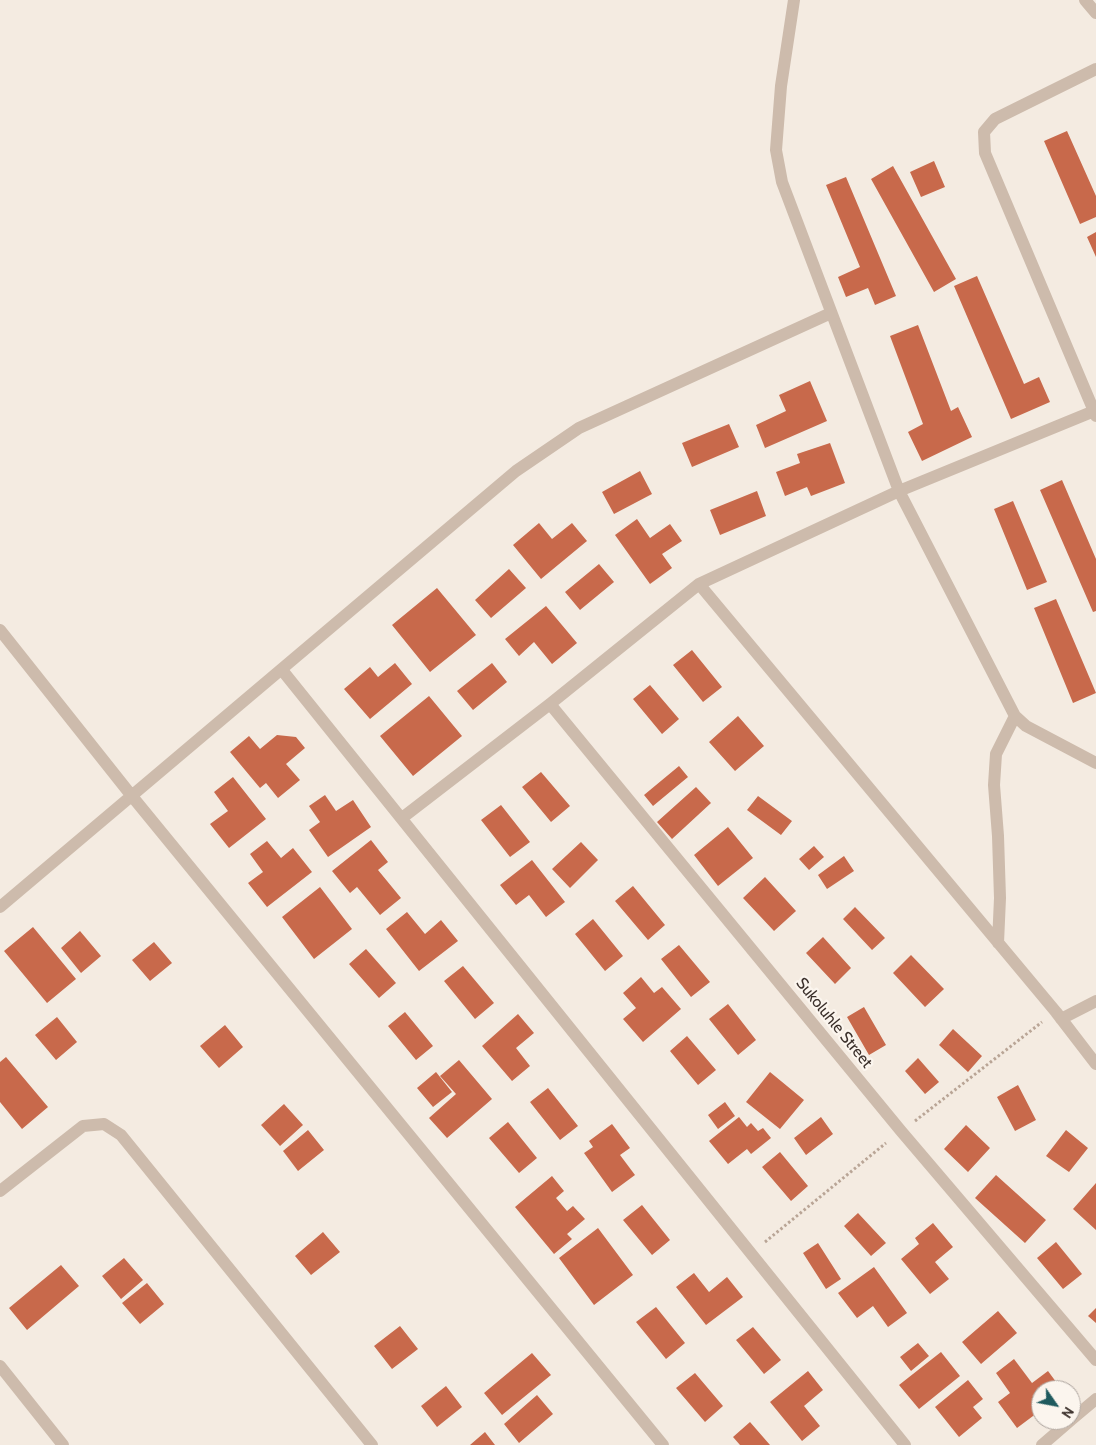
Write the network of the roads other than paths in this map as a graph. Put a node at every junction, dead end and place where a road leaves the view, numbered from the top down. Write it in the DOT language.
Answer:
graph roads {
  1 [pos="794,0"];
  2 [pos="1085,0"];
  3 [pos="1096,13"];
  4 [pos="1096,69"];
  5 [pos="832,313"];
  6 [pos="1095,413"];
  7 [pos="899,491"];
  8 [pos="699,584"];
  9 [pos="0,630"];
  10 [pos="282,670"];
  11 [pos="550,704"];
  12 [pos="1015,716"];
  13 [pos="1096,763"];
  14 [pos="131,795"];
  15 [pos="402,818"];
  16 [pos="0,906"];
  17 [pos="998,943"];
  18 [pos="1096,1001"];
  19 [pos="1061,1019"];
  20 [pos="1096,1064"];
  21 [pos="0,1191"];
  22 [pos="1096,1360"];
  23 [pos="0,1366"];
  24 [pos="1096,1399"];
  25 [pos="1081,1412"];
  26 [pos="1059,1430"];
  27 [pos="63,1445"];
  28 [pos="372,1445"];
  29 [pos="663,1445"];
  30 [pos="905,1445"];
  31 [pos="1042,1445"];
  1 -- 5 [label="street"];
  2 -- 3 [label="street"];
  4 -- 6 [label="street"];
  5 -- 7 [label="street"];
  5 -- 10 [label="street"];
  6 -- 7 [label="street"];
  7 -- 8 [label="street"];
  7 -- 12 [label="street"];
  8 -- 11 [label="street"];
  8 -- 17 [label="street"];
  9 -- 14 [label="street"];
  10 -- 14 [label="street"];
  10 -- 15 [label="street"];
  11 -- 15 [label="street"];
  11 -- 22 [label="street, Sukoluhle Street"];
  12 -- 13 [label="street"];
  12 -- 17 [label="street"];
  14 -- 16 [label="street"];
  14 -- 29 [label="street"];
  15 -- 30 [label="street"];
  17 -- 19 [label="street"];
  18 -- 19 [label="street"];
  19 -- 20 [label="street"];
  21 -- 28 [label="street"];
  23 -- 27 [label="street"];
  24 -- 25 [label="street"];
  26 -- 31 [label="street"];
}
